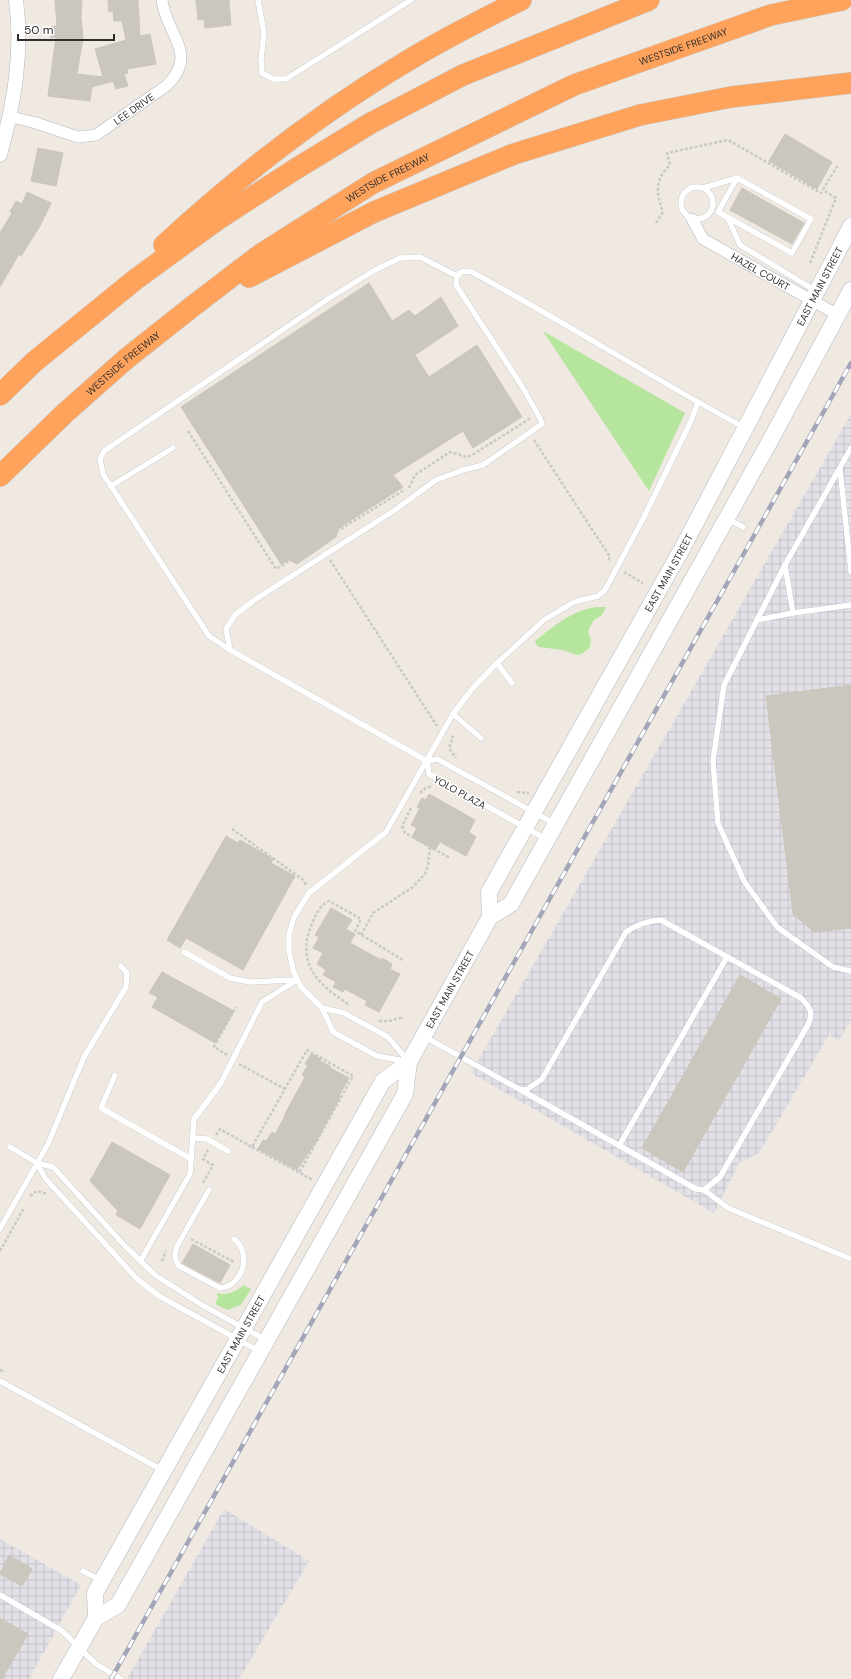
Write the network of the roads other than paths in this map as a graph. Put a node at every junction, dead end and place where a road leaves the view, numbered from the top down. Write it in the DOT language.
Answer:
graph roads {
  1 [pos="16,0"];
  2 [pos="162,0"];
  3 [pos="258,0"];
  4 [pos="411,0"];
  5 [pos="521,0"];
  6 [pos="649,0"];
  7 [pos="842,0"];
  8 [pos="851,83"];
  9 [pos="11,117"];
  10 [pos="0,155"];
  11 [pos="737,178"];
  12 [pos="703,188"];
  13 [pos="712,209"];
  14 [pos="718,212"];
  15 [pos="728,218"];
  16 [pos="692,219"];
  17 [pos="851,226"];
  18 [pos="456,276"];
  19 [pos="851,290"];
  20 [pos="814,295"];
  21 [pos="193,306"];
  22 [pos="838,315"];
  23 [pos="34,362"];
  24 [pos="0,395"];
  25 [pos="698,402"];
  26 [pos="745,428"];
  27 [pos="173,448"];
  28 [pos="851,448"];
  29 [pos="840,468"];
  30 [pos="0,476"];
  31 [pos="111,486"];
  32 [pos="727,518"];
  33 [pos="743,527"];
  34 [pos="785,565"];
  35 [pos="851,572"];
  36 [pos="851,605"];
  37 [pos="793,613"];
  38 [pos="757,620"];
  39 [pos="230,650"];
  40 [pos="496,663"];
  41 [pos="512,683"];
  42 [pos="453,714"];
  43 [pos="481,738"];
  44 [pos="427,761"];
  45 [pos="534,812"];
  46 [pos="556,825"];
  47 [pos="525,828"];
  48 [pos="547,840"];
  49 [pos="490,917"];
  50 [pos="184,952"];
  51 [pos="727,957"];
  52 [pos="121,966"];
  53 [pos="851,971"];
  54 [pos="297,980"];
  55 [pos="322,1008"];
  56 [pos="423,1036"];
  57 [pos="409,1062"];
  58 [pos="115,1075"];
  59 [pos="519,1089"];
  60 [pos="193,1138"];
  61 [pos="619,1146"];
  62 [pos="10,1147"];
  63 [pos="228,1151"];
  64 [pos="191,1159"];
  65 [pos="37,1163"];
  66 [pos="209,1190"];
  67 [pos="704,1190"];
  68 [pos="0,1229"];
  69 [pos="234,1239"];
  70 [pos="851,1259"];
  71 [pos="141,1260"];
  72 [pos="241,1334"];
  73 [pos="263,1346"];
  74 [pos="0,1381"];
  75 [pos="164,1471"];
  76 [pos="83,1571"];
  77 [pos="102,1582"];
  78 [pos="0,1595"];
  79 [pos="96,1618"];
  80 [pos="79,1647"];
  81 [pos="61,1679"];
  82 [pos="121,1679"];
  1 -- 9 [label="street"];
  2 -- 9 [label="street, LEE DRIVE"];
  3 -- 4 [label="lane"];
  5 -- 23 [label="highway"];
  6 -- 23 [label="highway"];
  7 -- 21 [label="highway, WESTSIDE FREEWAY"];
  8 -- 21 [label="highway"];
  9 -- 10 [label="street"];
  11 -- 12 [label="lane"];
  11 -- 14 [label="lane"];
  11 -- 15 [label="lane"];
  12 -- 13 [label="lane"];
  12 -- 16 [label="lane"];
  13 -- 14 [label="lane"];
  13 -- 16 [label="lane"];
  14 -- 15 [label="lane"];
  15 -- 20 [label="lane"];
  16 -- 20 [label="street, HAZEL COURT"];
  17 -- 20 [label="main road, EAST MAIN STREET"];
  18 -- 25 [label="lane"];
  18 -- 31 [label="lane"];
  18 -- 39 [label="lane"];
  19 -- 22 [label="main road, EAST MAIN STREET"];
  20 -- 22 [label="street, HAZEL COURT"];
  20 -- 26 [label="main road, EAST MAIN STREET"];
  21 -- 30 [label="highway, WESTSIDE FREEWAY"];
  22 -- 32 [label="main road, EAST MAIN STREET"];
  23 -- 24 [label="highway"];
  25 -- 26 [label="lane"];
  25 -- 40 [label="lane"];
  26 -- 45 [label="main road, EAST MAIN STREET"];
  27 -- 31 [label="lane"];
  28 -- 29 [label="lane"];
  29 -- 34 [label="lane"];
  29 -- 35 [label="lane"];
  31 -- 39 [label="lane"];
  32 -- 33 [label="lane"];
  32 -- 46 [label="main road, EAST MAIN STREET"];
  34 -- 37 [label="lane"];
  34 -- 38 [label="lane"];
  36 -- 37 [label="lane"];
  37 -- 38 [label="lane"];
  38 -- 53 [label="lane"];
  39 -- 44 [label="lane"];
  40 -- 41 [label="lane"];
  40 -- 42 [label="lane"];
  42 -- 43 [label="lane"];
  42 -- 44 [label="lane"];
  44 -- 45 [label="lane, YOLO PLAZA"];
  44 -- 47 [label="lane, YOLO PLAZA"];
  44 -- 54 [label="lane"];
  45 -- 46 [label="lane, YOLO PLAZA"];
  45 -- 47 [label="main road, EAST MAIN STREET"];
  46 -- 48 [label="main road, EAST MAIN STREET"];
  47 -- 48 [label="lane, YOLO PLAZA"];
  47 -- 49 [label="main road, EAST MAIN STREET"];
  48 -- 49 [label="main road, EAST MAIN STREET"];
  49 -- 56 [label="main road, EAST MAIN STREET"];
  50 -- 54 [label="lane"];
  51 -- 59 [label="lane"];
  51 -- 61 [label="lane"];
  51 -- 67 [label="lane"];
  52 -- 65 [label="lane"];
  54 -- 55 [label="lane"];
  54 -- 60 [label="lane"];
  55 -- 57 [label="lane"];
  55 -- 57 [label="lane"];
  56 -- 57 [label="main road, EAST MAIN STREET"];
  56 -- 59 [label="lane"];
  57 -- 72 [label="main road, EAST MAIN STREET"];
  57 -- 73 [label="main road, EAST MAIN STREET"];
  58 -- 64 [label="lane"];
  59 -- 61 [label="lane"];
  60 -- 63 [label="lane"];
  60 -- 64 [label="lane"];
  61 -- 67 [label="lane"];
  62 -- 65 [label="lane"];
  64 -- 71 [label="lane"];
  65 -- 68 [label="lane"];
  65 -- 71 [label="lane"];
  65 -- 72 [label="lane"];
  66 -- 69 [label="lane"];
  67 -- 70 [label="lane"];
  71 -- 72 [label="lane"];
  72 -- 73 [label="lane"];
  72 -- 73 [label="lane"];
  72 -- 75 [label="main road, EAST MAIN STREET"];
  73 -- 79 [label="main road, EAST MAIN STREET"];
  74 -- 75 [label="lane"];
  75 -- 77 [label="main road, EAST MAIN STREET"];
  76 -- 77 [label="lane"];
  77 -- 79 [label="main road, EAST MAIN STREET"];
  78 -- 80 [label="lane"];
  79 -- 80 [label="main road, EAST MAIN STREET"];
  80 -- 81 [label="main road, EAST MAIN STREET"];
  80 -- 82 [label="lane"];
}
